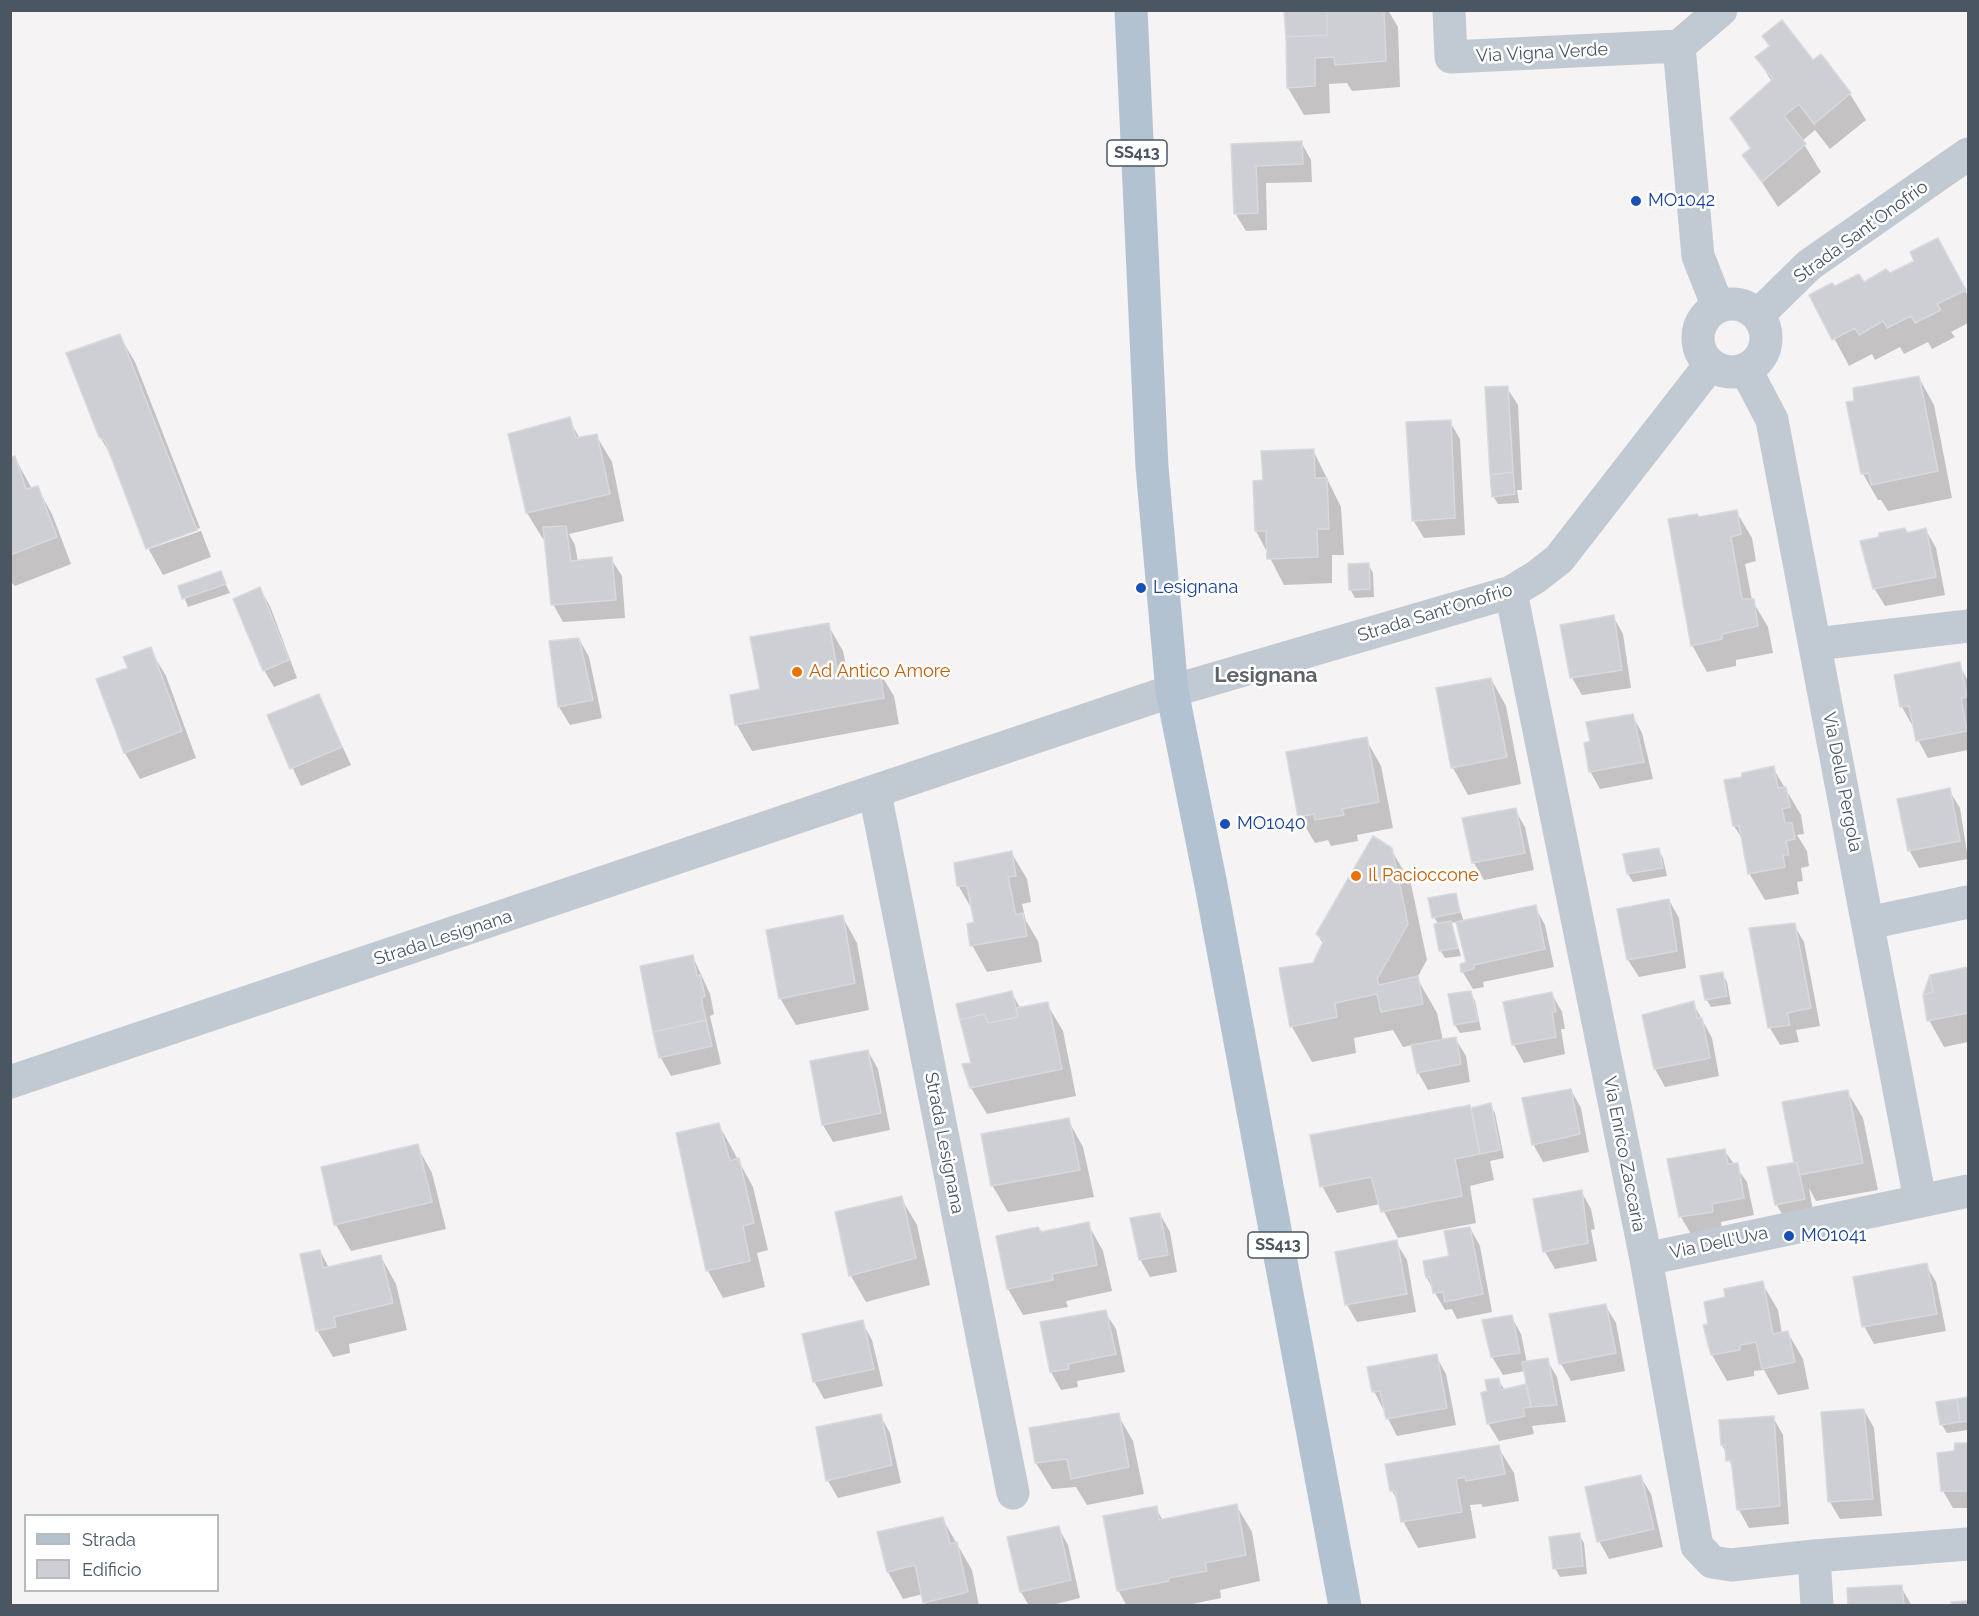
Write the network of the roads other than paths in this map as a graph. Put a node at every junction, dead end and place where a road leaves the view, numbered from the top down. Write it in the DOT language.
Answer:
graph roads {
  1 [pos="1131,10"];
  2 [pos="1449,10"];
  3 [pos="1721,10"];
  4 [pos="1679,46"];
  5 [pos="1968,154"];
  6 [pos="1718,307"];
  7 [pos="1758,315"];
  8 [pos="1710,365"];
  9 [pos="1746,370"];
  10 [pos="1511,592"];
  11 [pos="1968,626"];
  12 [pos="1816,644"];
  13 [pos="1172,691"];
  14 [pos="875,793"];
  15 [pos="1968,902"];
  16 [pos="1868,922"];
  17 [pos="10,1082"];
  18 [pos="1968,1191"];
  19 [pos="1920,1200"];
  20 [pos="1646,1259"];
  21 [pos="1013,1493"];
  22 [pos="1968,1544"];
  23 [pos="1814,1556"];
  24 [pos="1345,1605"];
  25 [pos="1817,1605"];
  1 -- 13 [label="main road, SS413"];
  2 -- 4 [label="street, Via Vigna Verde"];
  3 -- 4 [label="street"];
  4 -- 6 [label="street"];
  5 -- 7 [label="street, Strada Sant'Onofrio"];
  6 -- 7 [label="street"];
  6 -- 8 [label="street"];
  7 -- 9 [label="street"];
  8 -- 9 [label="street"];
  8 -- 10 [label="street, Strada Sant'Onofrio"];
  9 -- 12 [label="street, Via Della Pergola"];
  10 -- 13 [label="street, Strada Sant'Onofrio"];
  10 -- 20 [label="street, Via Enrico Zaccaria"];
  11 -- 12 [label="street"];
  12 -- 16 [label="street, Via Della Pergola"];
  13 -- 14 [label="street, Strada Lesignana"];
  13 -- 24 [label="main road, SS413"];
  14 -- 17 [label="street, Strada Lesignana"];
  14 -- 21 [label="street, Strada Lesignana"];
  15 -- 16 [label="street"];
  16 -- 19 [label="street, Via Della Pergola"];
  18 -- 19 [label="street, Via Dell'Uva"];
  19 -- 20 [label="street, Via Dell'Uva"];
  20 -- 23 [label="street, Via Enrico Zaccaria"];
  22 -- 23 [label="street, Via Enrico Zaccaria"];
  23 -- 25 [label="street"];
}
